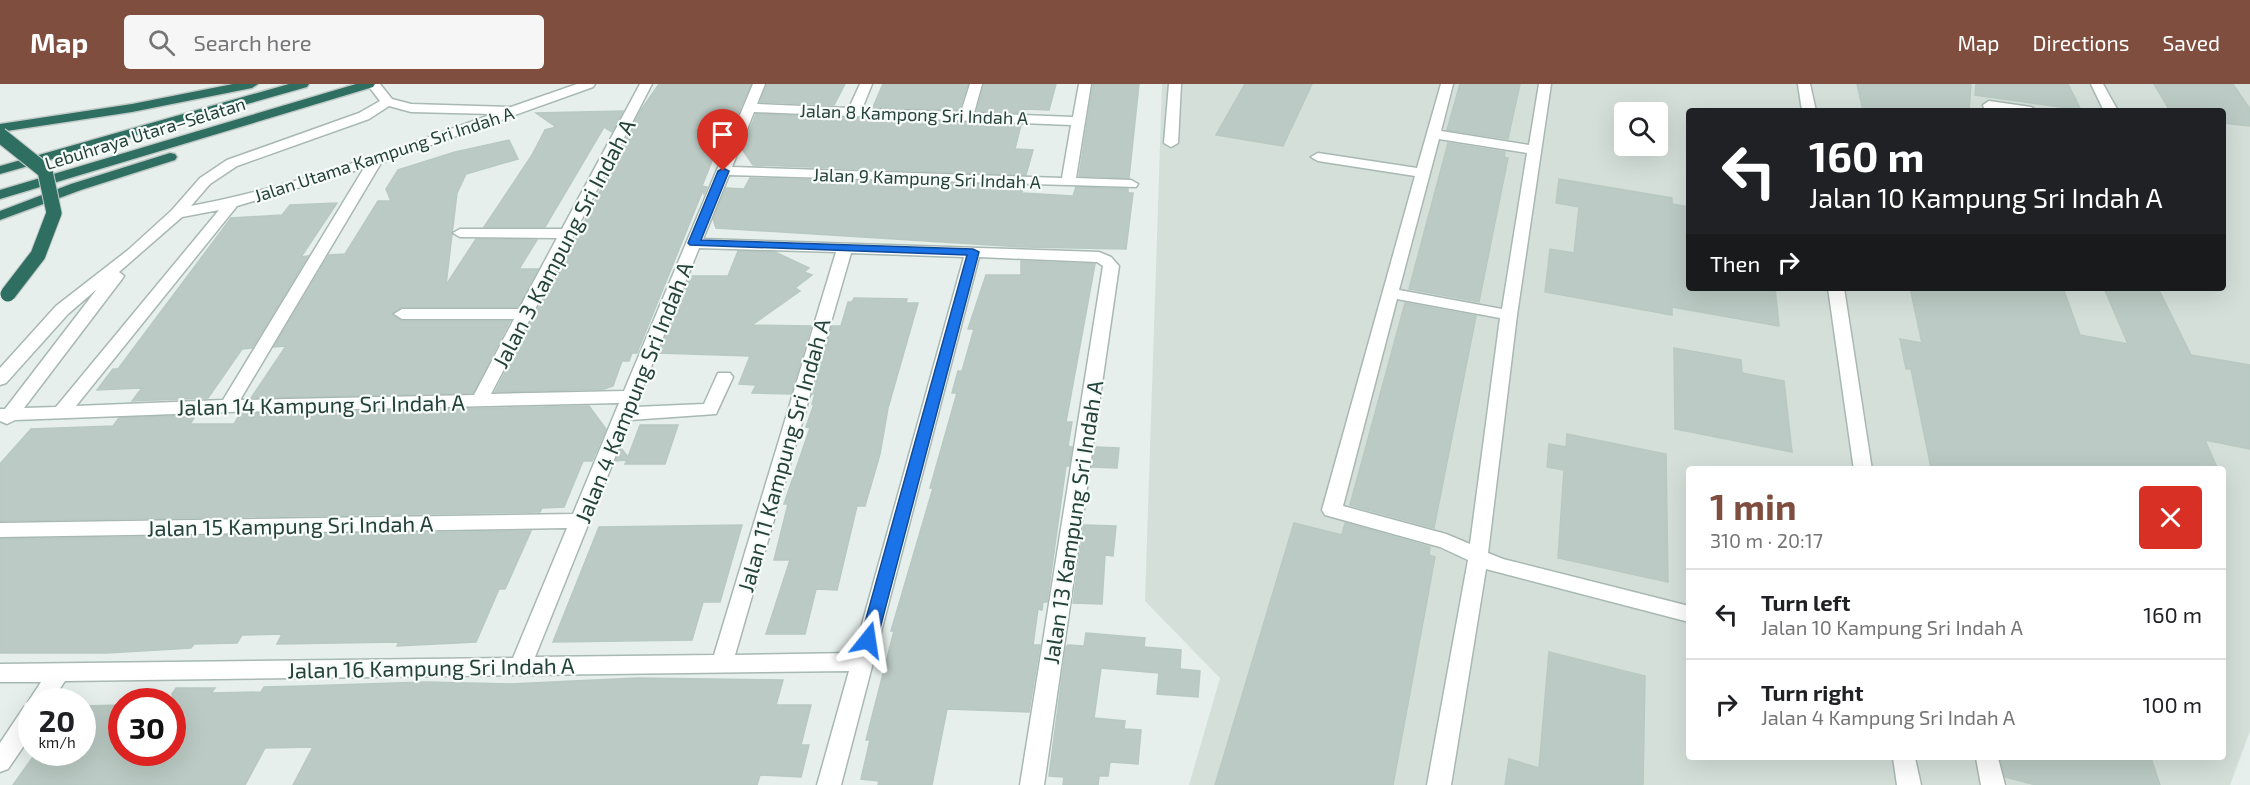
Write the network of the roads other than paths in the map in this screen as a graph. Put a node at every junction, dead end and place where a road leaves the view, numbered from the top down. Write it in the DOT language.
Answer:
graph roads {
  1 [pos="252,84"];
  2 [pos="303,84"];
  3 [pos="369,84"];
  4 [pos="373,84"];
  5 [pos="589,84"];
  6 [pos="646,84"];
  7 [pos="759,84"];
  8 [pos="866,84"];
  9 [pos="976,84"];
  10 [pos="1085,84"];
  11 [pos="1175,84"];
  12 [pos="1447,84"];
  13 [pos="1545,84"];
  14 [pos="1804,84"];
  15 [pos="2097,84"];
  16 [pos="387,102"];
  17 [pos="1989,105"];
  18 [pos="291,108"];
  19 [pos="750,108"];
  20 [pos="1808,108"];
  21 [pos="2010,108"];
  22 [pos="2109,108"];
  23 [pos="519,111"];
  24 [pos="854,112"];
  25 [pos="966,117"];
  26 [pos="1078,120"];
  27 [pos="0,128"];
  28 [pos="1433,134"];
  29 [pos="0,135"];
  30 [pos="1171,143"];
  31 [pos="1535,150"];
  32 [pos="1318,157"];
  33 [pos="375,160"];
  34 [pos="0,170"];
  35 [pos="723,171"];
  36 [pos="1423,173"];
  37 [pos="1068,182"];
  38 [pos="1131,184"];
  39 [pos="0,195"];
  40 [pos="232,203"];
  41 [pos="177,213"];
  42 [pos="0,216"];
  43 [pos="460,232"];
  44 [pos="569,234"];
  45 [pos="694,243"];
  46 [pos="845,248"];
  47 [pos="973,252"];
  48 [pos="133,253"];
  49 [pos="1836,291"];
  50 [pos="1391,293"];
  51 [pos="4,297"];
  52 [pos="402,314"];
  53 [pos="526,314"];
  54 [pos="1509,315"];
  55 [pos="724,377"];
  56 [pos="0,379"];
  57 [pos="631,397"];
  58 [pos="479,401"];
  59 [pos="228,406"];
  60 [pos="62,411"];
  61 [pos="6,414"];
  62 [pos="624,414"];
  63 [pos="0,426"];
  64 [pos="1862,466"];
  65 [pos="580,521"];
  66 [pos="0,530"];
  67 [pos="1478,557"];
  68 [pos="1686,614"];
  69 [pos="862,662"];
  70 [pos="722,663"];
  71 [pos="520,667"];
  72 [pos="59,672"];
  73 [pos="0,673"];
  74 [pos="48,688"];
  75 [pos="18,735"];
  76 [pos="1904,760"];
  77 [pos="1987,760"];
  78 [pos="0,762"];
  79 [pos="829,785"];
  80 [pos="1032,785"];
  81 [pos="1439,785"];
  82 [pos="1909,785"];
  83 [pos="1993,785"];
  1 -- 27 [label="highway"];
  2 -- 34 [label="highway, Lebuhraya Utara–Selatan"];
  3 -- 18 [label="highway, Lebuhraya Utara–Selatan"];
  4 -- 16 [label="street"];
  5 -- 23 [label="street, Jalan Utama Kampung Sri Indah A"];
  6 -- 44 [label="street, Jalan 3 Kampung Sri Indah A"];
  7 -- 19 [label="street, Jalan 4 Kampung Sri Indah A"];
  8 -- 24 [label="street"];
  9 -- 25 [label="street"];
  10 -- 26 [label="street"];
  11 -- 30 [label="street"];
  12 -- 28 [label="street"];
  13 -- 31 [label="street"];
  14 -- 20 [label="street"];
  15 -- 22 [label="street"];
  16 -- 23 [label="street"];
  16 -- 41 [label="street"];
  17 -- 21 [label="street"];
  18 -- 39 [label="highway, Lebuhraya Utara–Selatan"];
  18 -- 42 [label="highway"];
  19 -- 24 [label="street, Jalan 8 Kampong Sri Indah A"];
  19 -- 35 [label="street, Jalan 4 Kampung Sri Indah A"];
  23 -- 33 [label="street, Jalan Utama Kampung Sri Indah A"];
  24 -- 25 [label="street, Jalan 8 Kampong Sri Indah A"];
  25 -- 26 [label="street, Jalan 8 Kampong Sri Indah A"];
  26 -- 37 [label="street"];
  28 -- 31 [label="street"];
  28 -- 36 [label="street"];
  29 -- 51 [label="highway, bridge"];
  31 -- 54 [label="street"];
  32 -- 36 [label="street"];
  33 -- 40 [label="street, Jalan Utama Kampung Sri Indah A"];
  33 -- 59 [label="street"];
  35 -- 37 [label="street, Jalan 9 Kampung Sri Indah A"];
  35 -- 45 [label="street, Jalan 4 Kampung Sri Indah A"];
  36 -- 50 [label="street"];
  37 -- 38 [label="street, Jalan 9 Kampung Sri Indah A"];
  40 -- 41 [label="street, Jalan Utama Kampung Sri Indah A"];
  40 -- 60 [label="street"];
  41 -- 48 [label="street"];
  43 -- 44 [label="street"];
  44 -- 53 [label="street, Jalan 3 Kampung Sri Indah A"];
  45 -- 46 [label="street"];
  45 -- 57 [label="street, Jalan 4 Kampung Sri Indah A"];
  46 -- 47 [label="street"];
  46 -- 70 [label="street, Jalan 11 Kampung Sri Indah A"];
  47 -- 69 [label="street"];
  47 -- 80 [label="street, Jalan 13 Kampung Sri Indah A"];
  48 -- 56 [label="street"];
  48 -- 61 [label="street"];
  49 -- 64 [label="street"];
  50 -- 54 [label="street"];
  50 -- 67 [label="street"];
  52 -- 53 [label="street"];
  53 -- 58 [label="street, Jalan 3 Kampung Sri Indah A"];
  54 -- 67 [label="street"];
  55 -- 62 [label="street"];
  57 -- 58 [label="street, Jalan 14 Kampung Sri Indah A"];
  57 -- 62 [label="street, Jalan 4 Kampung Sri Indah A"];
  58 -- 59 [label="street, Jalan 14 Kampung Sri Indah A"];
  59 -- 60 [label="street, Jalan 14 Kampung Sri Indah A"];
  60 -- 61 [label="street, Jalan 14 Kampung Sri Indah A"];
  61 -- 63 [label="street"];
  62 -- 65 [label="street, Jalan 4 Kampung Sri Indah A"];
  65 -- 66 [label="street, Jalan 15 Kampung Sri Indah A"];
  65 -- 71 [label="street, Jalan 4 Kampung Sri Indah A"];
  67 -- 68 [label="street"];
  67 -- 81 [label="street"];
  69 -- 70 [label="street, Jalan 16 Kampung Sri Indah A"];
  69 -- 79 [label="street"];
  70 -- 71 [label="street, Jalan 16 Kampung Sri Indah A"];
  71 -- 72 [label="street, Jalan 16 Kampung Sri Indah A"];
  72 -- 73 [label="street, Jalan 16 Kampung Sri Indah A"];
  72 -- 74 [label="street"];
  75 -- 78 [label="street"];
  76 -- 82 [label="street"];
  77 -- 83 [label="street"];
}
